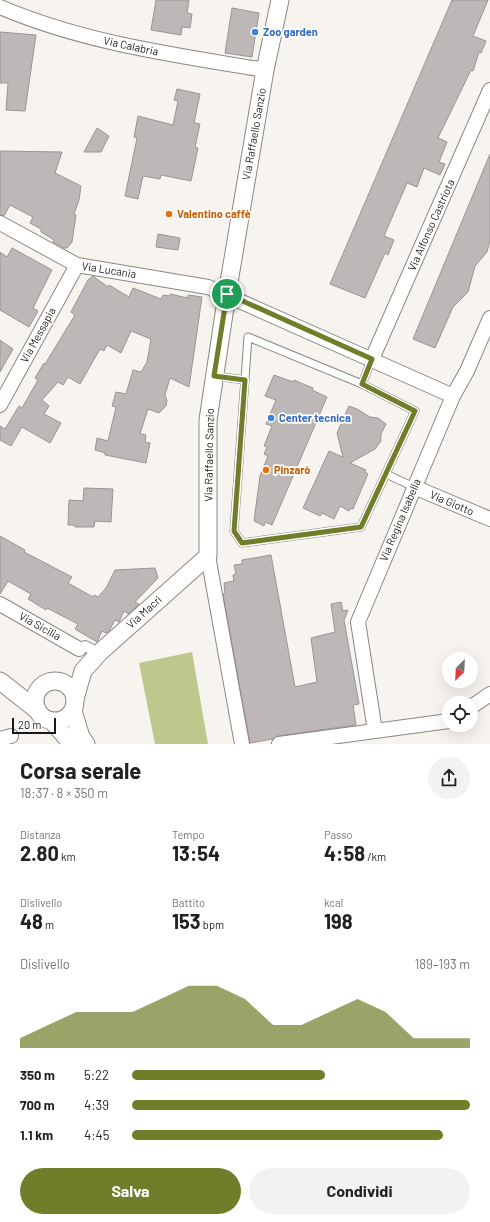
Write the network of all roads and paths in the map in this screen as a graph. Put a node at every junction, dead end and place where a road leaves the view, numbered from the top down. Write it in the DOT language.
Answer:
graph roads {
  1 [pos="280,0"];
  2 [pos="0,7"];
  3 [pos="265,70"];
  4 [pos="490,90"];
  5 [pos="0,223"];
  6 [pos="77,265"];
  7 [pos="227,294"];
  8 [pos="490,318"];
  9 [pos="372,359"];
  10 [pos="214,376"];
  11 [pos="245,380"];
  12 [pos="362,384"];
  13 [pos="453,396"];
  14 [pos="1,399"];
  15 [pos="386,474"];
  16 [pos="414,487"];
  17 [pos="490,519"];
  18 [pos="208,556"];
  19 [pos="0,604"];
  20 [pos="79,648"];
  21 [pos="99,653"];
  22 [pos="83,671"];
  23 [pos="0,681"];
  24 [pos="59,682"];
  25 [pos="41,687"];
  26 [pos="490,694"];
  27 [pos="478,702"];
  28 [pos="74,705"];
  29 [pos="37,710"];
  30 [pos="52,721"];
  31 [pos="442,722"];
  32 [pos="376,731"];
  33 [pos="72,744"];
  34 [pos="86,744"];
  35 [pos="242,744"];
  36 [pos="279,744"];
  1 -- 3 [label="street, Via Raffaello Sanzio"];
  2 -- 3 [label="street, Via Calabria"];
  3 -- 7 [label="street, Via Raffaello Sanzio"];
  4 -- 9 [label="street, Via Alfonso Castriota"];
  5 -- 6 [label="street, Via Lucania"];
  6 -- 7 [label="street, Via Lucania"];
  6 -- 14 [label="street, Via Messapia"];
  7 -- 9 [label="street, Via Lucania"];
  7 -- 10 [label="street, Via Raffaello Sanzio"];
  8 -- 13 [label="street, Via Regina Isabella"];
  9 -- 12 [label="lane"];
  9 -- 13 [label="street, Via Lucania"];
  10 -- 11 [label="lane"];
  10 -- 18 [label="street, Via Raffaello Sanzio"];
  11 -- 12 [label="lane"];
  11 -- 15 [label="lane"];
  12 -- 15 [label="lane"];
  13 -- 16 [label="street, Via Regina Isabella"];
  15 -- 16 [label="lane"];
  16 -- 17 [label="street, Via Giotto"];
  16 -- 32 [label="street, Via Regina Isabella"];
  18 -- 21 [label="street, Via Macrì"];
  18 -- 35 [label="street, Via Raffaello Sanzio"];
  19 -- 20 [label="street, Via Sicilia"];
  20 -- 21 [label="street"];
  21 -- 22 [label="street, Via Macrì"];
  22 -- 24 [label="street, Via Macrì"];
  22 -- 28 [label="street, Via Macrì"];
  23 -- 25 [label="street"];
  23 -- 29 [label="street"];
  24 -- 25 [label="street"];
  24 -- 28 [label="street"];
  25 -- 29 [label="street"];
  26 -- 27 [label="street"];
  28 -- 30 [label="street"];
  28 -- 34 [label="street"];
  29 -- 30 [label="street"];
  30 -- 33 [label="street"];
  31 -- 32 [label="street"];
  32 -- 36 [label="street"];
}
